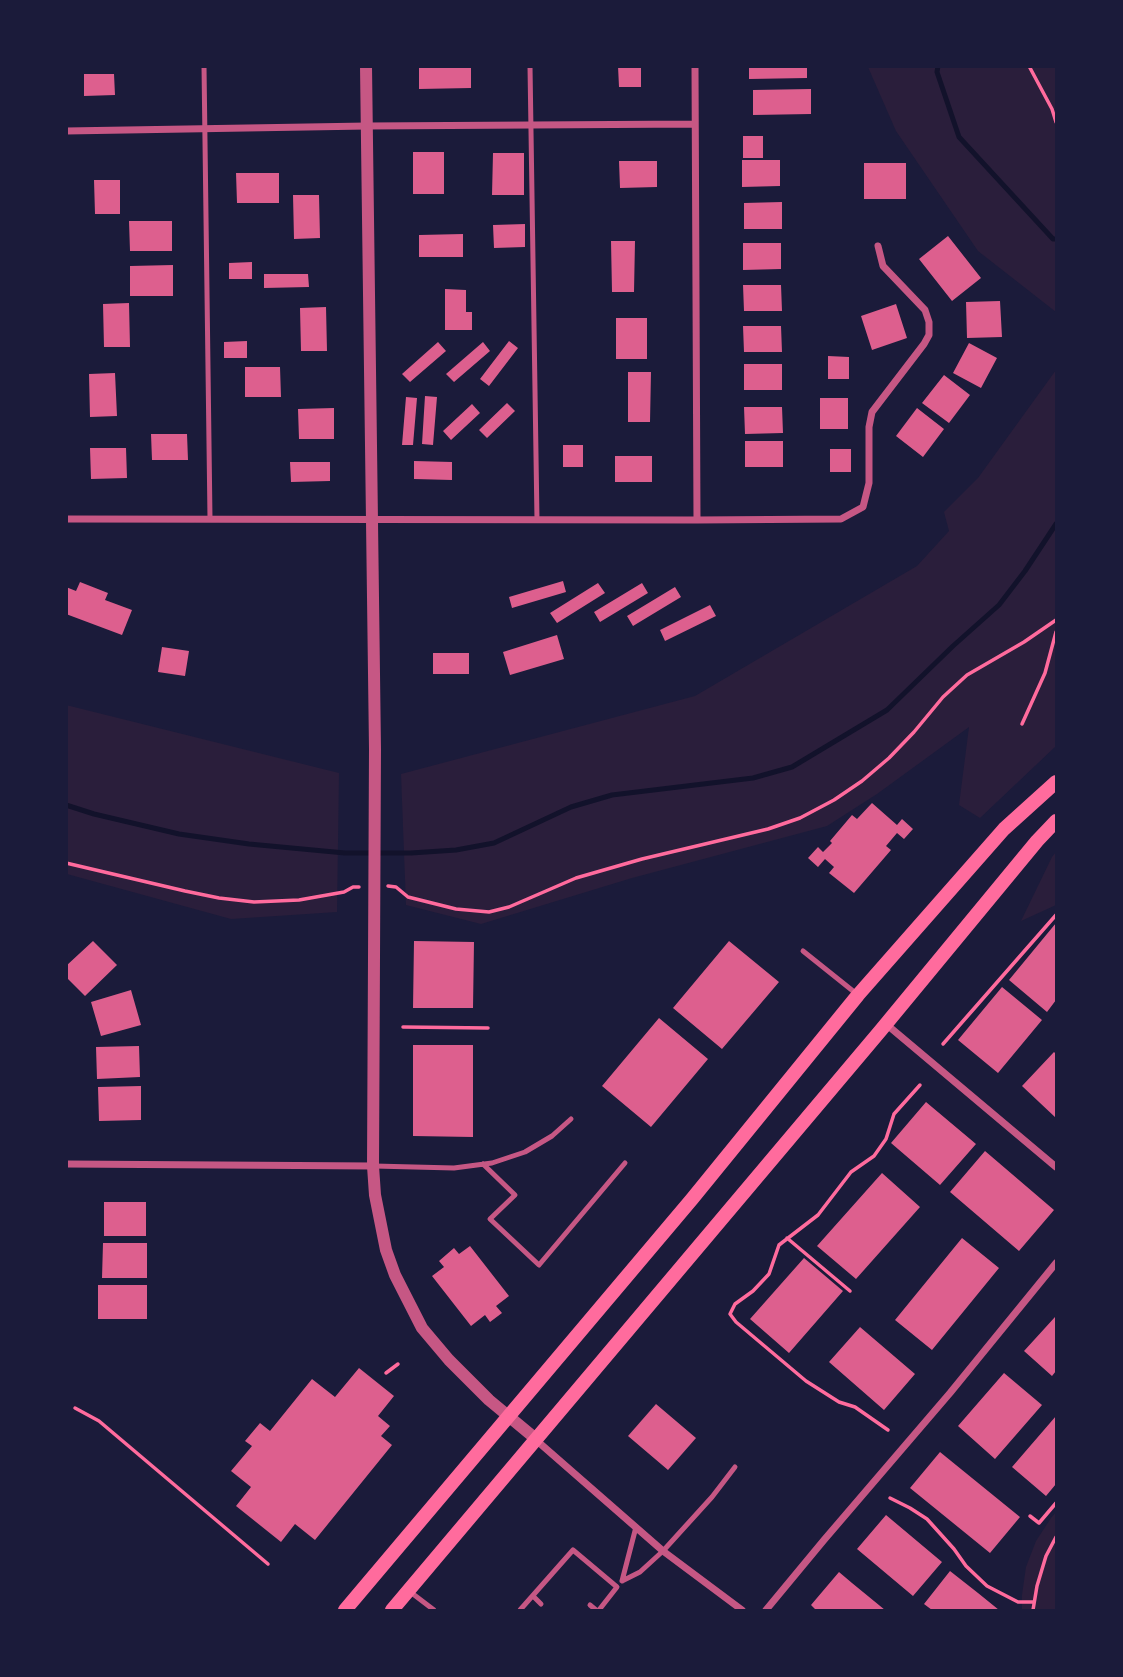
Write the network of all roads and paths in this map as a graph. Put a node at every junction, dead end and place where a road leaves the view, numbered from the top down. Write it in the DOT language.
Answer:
graph roads {
  1 [pos="204,66"];
  2 [pos="366,66"];
  3 [pos="530,66"];
  4 [pos="695,66"];
  5 [pos="1029,66"];
  6 [pos="1056,122"];
  7 [pos="695,124"];
  8 [pos="530,125"];
  9 [pos="366,126"];
  10 [pos="204,129"];
  11 [pos="66,131"];
  12 [pos="878,246"];
  13 [pos="66,519"];
  14 [pos="210,519"];
  15 [pos="372,519"];
  16 [pos="537,520"];
  17 [pos="697,520"];
  18 [pos="1056,620"];
  19 [pos="1056,632"];
  20 [pos="1022,724"];
  21 [pos="1056,782"];
  22 [pos="1056,821"];
  23 [pos="66,863"];
  24 [pos="361,886"];
  25 [pos="387,886"];
  26 [pos="1056,915"];
  27 [pos="803,951"];
  28 [pos="858,995"];
  29 [pos="886,1024"];
  30 [pos="403,1027"];
  31 [pos="488,1028"];
  32 [pos="943,1044"];
  33 [pos="920,1085"];
  34 [pos="571,1119"];
  35 [pos="625,1163"];
  36 [pos="66,1164"];
  37 [pos="483,1164"];
  38 [pos="373,1166"];
  39 [pos="1056,1167"];
  40 [pos="788,1238"];
  41 [pos="1056,1263"];
  42 [pos="850,1291"];
  43 [pos="398,1364"];
  44 [pos="386,1373"];
  45 [pos="75,1408"];
  46 [pos="508,1416"];
  47 [pos="888,1430"];
  48 [pos="536,1439"];
  49 [pos="735,1467"];
  50 [pos="890,1498"];
  51 [pos="1056,1503"];
  52 [pos="1030,1516"];
  53 [pos="636,1527"];
  54 [pos="1056,1537"];
  55 [pos="663,1551"];
  56 [pos="268,1564"];
  57 [pos="552,1574"];
  58 [pos="560,1580"];
  59 [pos="622,1581"];
  60 [pos="617,1587"];
  61 [pos="409,1590"];
  62 [pos="533,1596"];
  63 [pos="1018,1602"];
  64 [pos="1034,1602"];
  65 [pos="541,1604"];
  66 [pos="590,1605"];
  67 [pos="1016,1609"];
  68 [pos="345,1611"];
  69 [pos="392,1611"];
  70 [pos="434,1611"];
  71 [pos="520,1611"];
  72 [pos="597,1611"];
  73 [pos="742,1611"];
  74 [pos="766,1611"];
  75 [pos="1033,1611"];
  1 -- 10 [label="lane"];
  2 -- 9 [label="street"];
  3 -- 8 [label="lane"];
  4 -- 7 [label="street"];
  5 -- 6 [label="path"];
  7 -- 8 [label="street"];
  7 -- 17 [label="street"];
  8 -- 9 [label="street"];
  8 -- 16 [label="lane"];
  9 -- 10 [label="street"];
  9 -- 15 [label="street"];
  10 -- 11 [label="street"];
  10 -- 14 [label="lane"];
  12 -- 17 [label="street"];
  13 -- 14 [label="street"];
  14 -- 15 [label="street"];
  15 -- 16 [label="street"];
  15 -- 38 [label="street"];
  16 -- 17 [label="street"];
  18 -- 25 [label="path"];
  19 -- 20 [label="path"];
  21 -- 28 [label="main road"];
  22 -- 29 [label="main road"];
  23 -- 24 [label="path"];
  26 -- 32 [label="path"];
  27 -- 28 [label="lane"];
  28 -- 46 [label="main road"];
  29 -- 39 [label="street"];
  29 -- 48 [label="main road"];
  30 -- 31 [label="path"];
  33 -- 40 [label="path"];
  34 -- 37 [label="lane"];
  35 -- 37 [label="lane"];
  36 -- 38 [label="street"];
  37 -- 38 [label="lane"];
  38 -- 46 [label="street"];
  40 -- 42 [label="path"];
  40 -- 47 [label="path"];
  41 -- 74 [label="street"];
  43 -- 44 [label="path"];
  45 -- 56 [label="path"];
  46 -- 48 [label="street"];
  46 -- 68 [label="main road"];
  48 -- 53 [label="street"];
  48 -- 61 [label="main road"];
  49 -- 55 [label="lane"];
  50 -- 63 [label="path"];
  51 -- 52 [label="path"];
  53 -- 55 [label="street"];
  53 -- 59 [label="lane"];
  54 -- 64 [label="path"];
  55 -- 59 [label="lane"];
  55 -- 73 [label="street"];
  57 -- 58 [label="lane"];
  57 -- 60 [label="lane"];
  57 -- 62 [label="lane"];
  59 -- 60 [label="lane"];
  60 -- 72 [label="lane"];
  61 -- 69 [label="main road"];
  61 -- 70 [label="lane"];
  62 -- 65 [label="lane"];
  62 -- 71 [label="lane"];
  63 -- 64 [label="path"];
  63 -- 67 [label="path"];
  64 -- 75 [label="path"];
  66 -- 72 [label="lane"];
}
